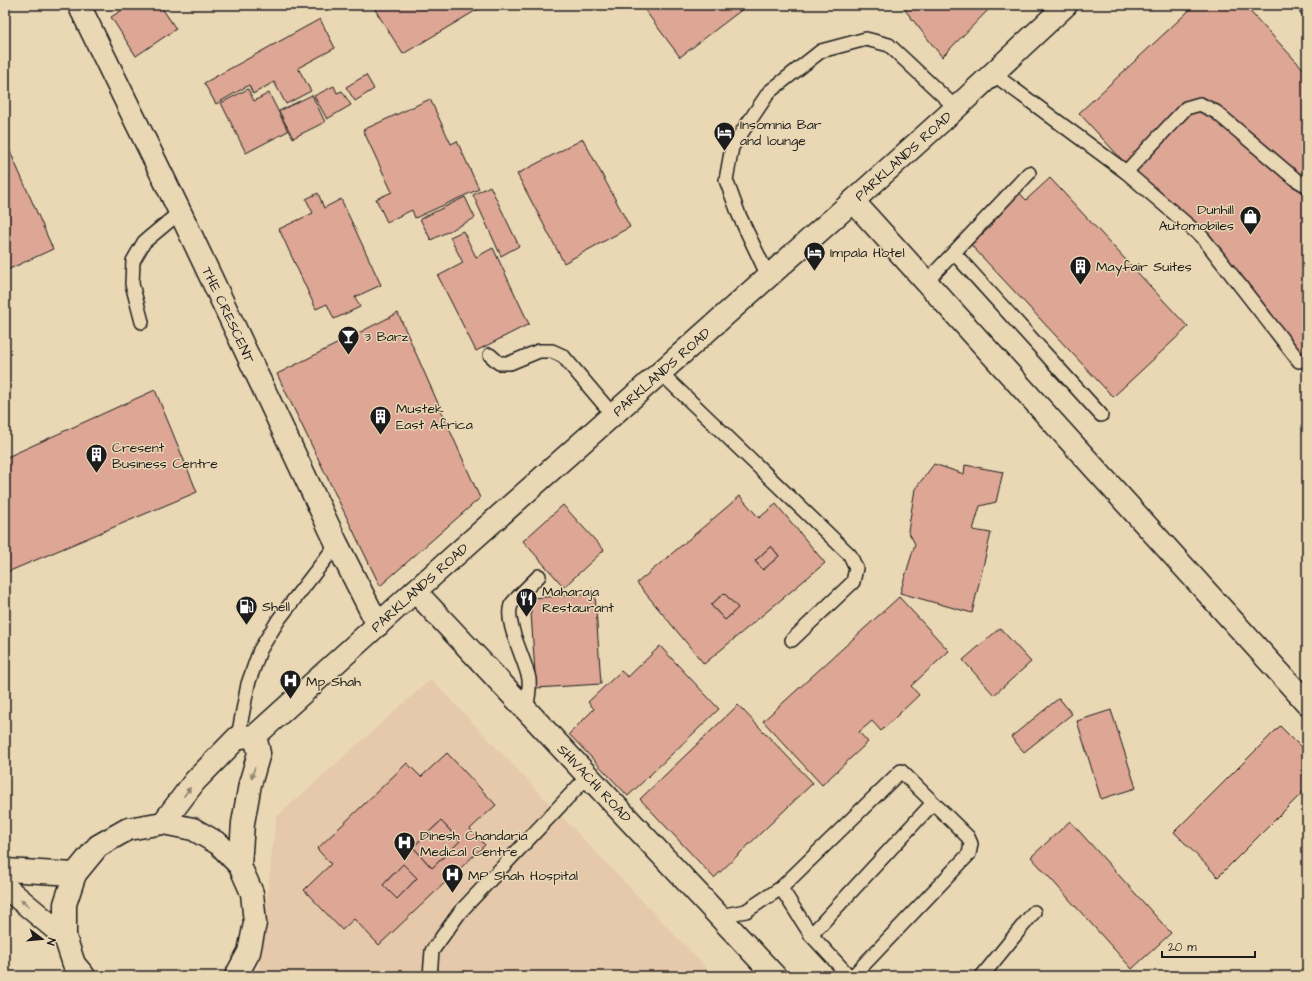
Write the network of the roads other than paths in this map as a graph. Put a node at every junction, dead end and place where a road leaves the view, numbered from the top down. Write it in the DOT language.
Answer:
graph roads {
  1 [pos="79,5"];
  2 [pos="1066,5"];
  3 [pos="1304,5"];
  4 [pos="1307,9"];
  5 [pos="992,73"];
  6 [pos="956,108"];
  7 [pos="1126,172"];
  8 [pos="1029,173"];
  9 [pos="1307,186"];
  10 [pos="853,201"];
  11 [pos="180,212"];
  12 [pos="954,253"];
  13 [pos="768,276"];
  14 [pos="926,282"];
  15 [pos="142,322"];
  16 [pos="490,354"];
  17 [pos="1299,361"];
  18 [pos="661,373"];
  19 [pos="612,415"];
  20 [pos="1102,415"];
  21 [pos="337,544"];
  22 [pos="539,576"];
  23 [pos="415,591"];
  24 [pos="378,625"];
  25 [pos="792,640"];
  26 [pos="1307,703"];
  27 [pos="526,710"];
  28 [pos="247,736"];
  29 [pos="588,776"];
  30 [pos="933,803"];
  31 [pos="163,823"];
  32 [pos="240,866"];
  33 [pos="5,870"];
  34 [pos="75,874"];
  35 [pos="5,887"];
  36 [pos="781,888"];
  37 [pos="1034,912"];
  38 [pos="719,916"];
  39 [pos="811,935"];
  40 [pos="65,937"];
  41 [pos="77,972"];
  42 [pos="236,976"];
  43 [pos="430,976"];
  44 [pos="775,976"];
  45 [pos="848,976"];
  46 [pos="853,976"];
  47 [pos="982,976"];
  1 -- 11 [label="main road, THE CRESCENT"];
  2 -- 5 [label="main road, PARKLANDS ROAD"];
  3 -- 4 [label="lane"];
  5 -- 6 [label="main road, PARKLANDS ROAD"];
  5 -- 7 [label="lane"];
  6 -- 10 [label="main road, PARKLANDS ROAD"];
  6 -- 13 [label="lane"];
  7 -- 9 [label="lane"];
  7 -- 17 [label="lane"];
  8 -- 12 [label="lane"];
  10 -- 13 [label="main road, PARKLANDS ROAD"];
  10 -- 14 [label="main road"];
  11 -- 15 [label="lane"];
  11 -- 21 [label="main road, THE CRESCENT"];
  12 -- 14 [label="lane"];
  12 -- 20 [label="lane"];
  13 -- 18 [label="main road, PARKLANDS ROAD"];
  14 -- 26 [label="main road"];
  16 -- 19 [label="lane"];
  18 -- 19 [label="main road, PARKLANDS ROAD"];
  18 -- 25 [label="lane"];
  19 -- 23 [label="main road, PARKLANDS ROAD"];
  21 -- 24 [label="main road, THE CRESCENT"];
  21 -- 28 [label="lane"];
  22 -- 27 [label="lane"];
  23 -- 24 [label="main road, PARKLANDS ROAD"];
  23 -- 27 [label="main road, SHIVACHI ROAD"];
  24 -- 28 [label="main road, PARKLANDS ROAD"];
  27 -- 29 [label="main road, SHIVACHI ROAD"];
  31 -- 28 [label="main road, PARKLANDS ROAD, one-way"];
  28 -- 32 [label="main road, one-way"];
  29 -- 38 [label="main road, SHIVACHI ROAD"];
  29 -- 43 [label="lane"];
  30 -- 36 [label="lane"];
  30 -- 39 [label="lane"];
  30 -- 46 [label="lane"];
  31 -- 32 [label="main road"];
  31 -- 34 [label="main road"];
  32 -- 42 [label="main road"];
  33 -- 34 [label="main road"];
  34 -- 40 [label="main road"];
  40 -- 35 [label="main road, one-way"];
  36 -- 38 [label="lane"];
  36 -- 39 [label="lane"];
  37 -- 47 [label="lane"];
  38 -- 44 [label="main road, SHIVACHI ROAD"];
  39 -- 45 [label="lane"];
  40 -- 41 [label="main road"];
}
